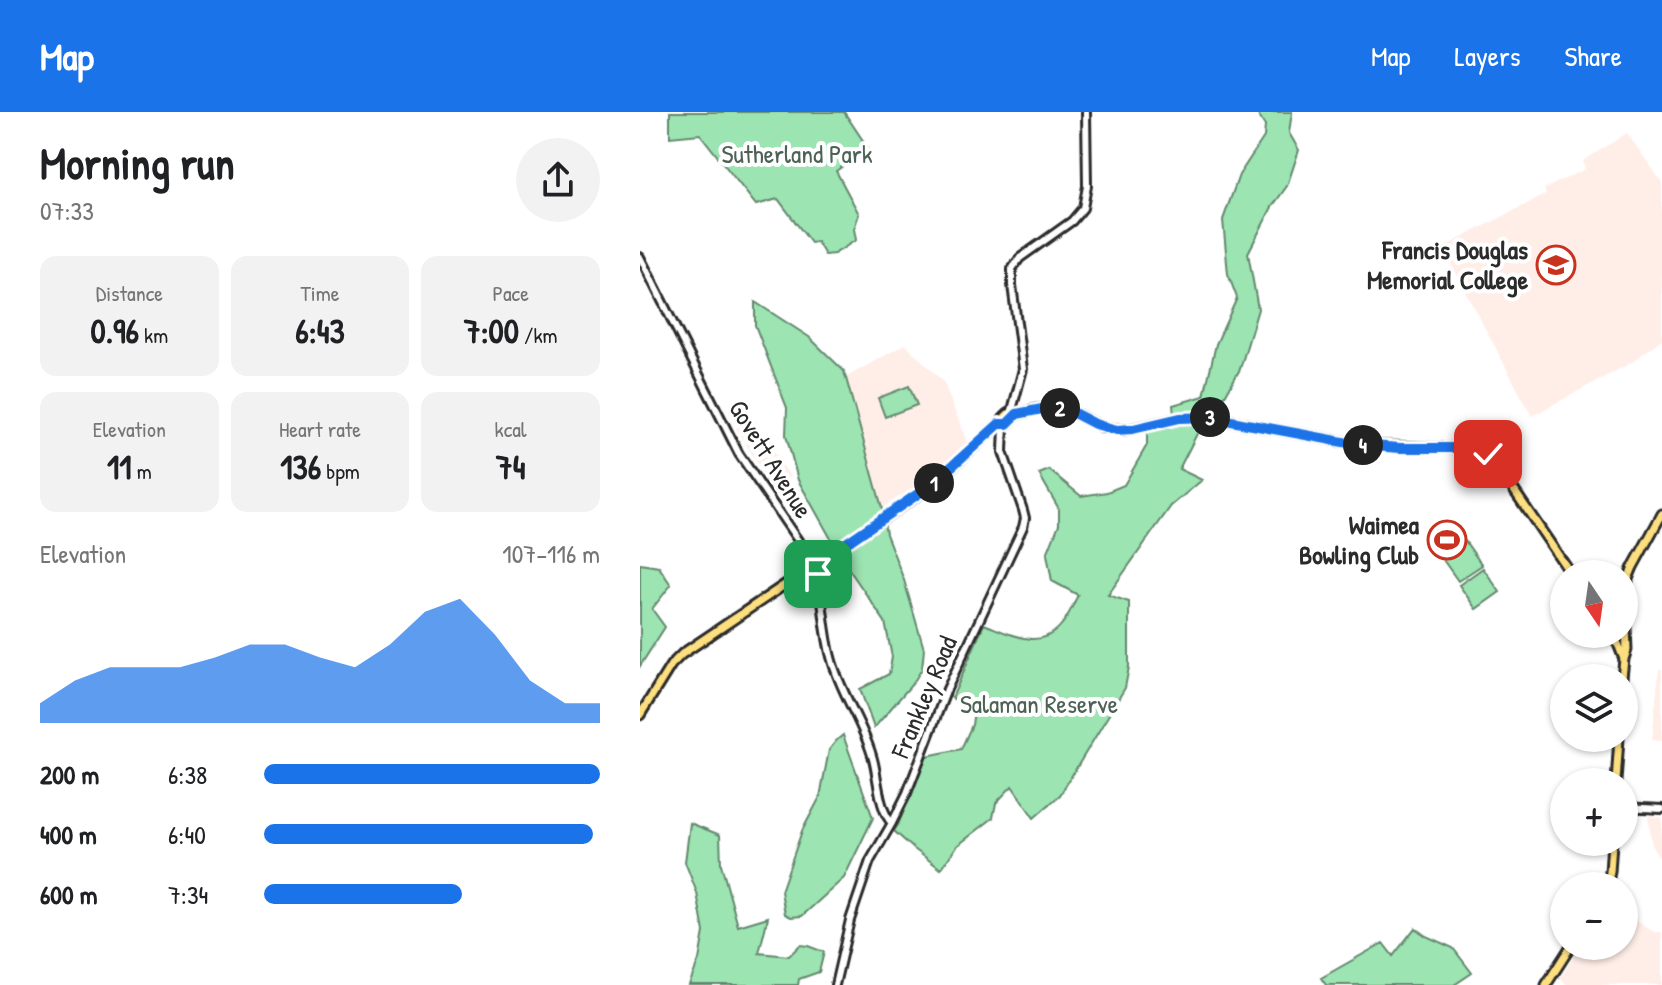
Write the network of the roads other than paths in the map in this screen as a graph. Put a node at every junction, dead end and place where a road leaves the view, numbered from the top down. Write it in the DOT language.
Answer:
graph roads {
  1 [pos="1086,112"];
  2 [pos="640,257"];
  3 [pos="1012,415"];
  4 [pos="1003,424"];
  5 [pos="1662,514"];
  6 [pos="1561,560"];
  7 [pos="1637,560"];
  8 [pos="814,565"];
  9 [pos="640,715"];
  10 [pos="1638,808"];
  11 [pos="1662,809"];
  12 [pos="892,823"];
  13 [pos="1562,960"];
  14 [pos="835,985"];
  15 [pos="1546,985"];
  1 -- 3 [label="street"];
  2 -- 8 [label="street, Govett Avenue"];
  3 -- 4 [label="main road"];
  3 -- 6 [label="main road"];
  4 -- 8 [label="main road"];
  4 -- 12 [label="street, Frankley Road"];
  5 -- 7 [label="main road"];
  8 -- 9 [label="main road"];
  8 -- 12 [label="street, Govett Avenue"];
  10 -- 11 [label="street"];
  12 -- 14 [label="street, Frankley Road"];
  13 -- 15 [label="main road"];
}
